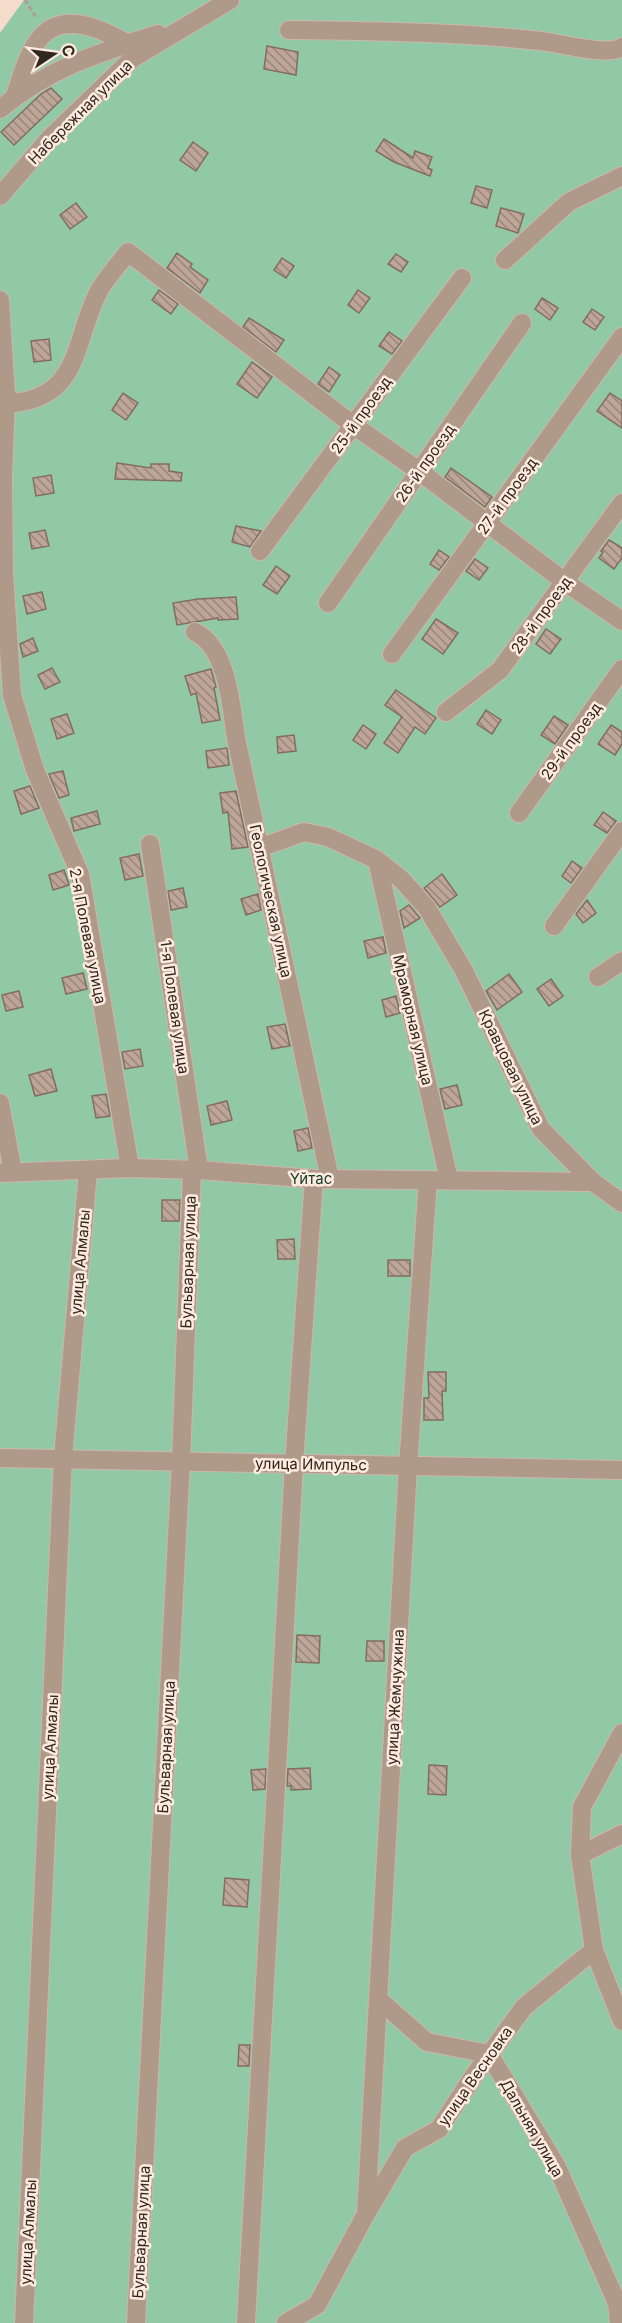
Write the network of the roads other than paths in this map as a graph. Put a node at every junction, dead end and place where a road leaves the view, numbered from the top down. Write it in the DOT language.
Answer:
graph roads {
  1 [pos="230,0"];
  2 [pos="194,22"];
  3 [pos="289,30"];
  4 [pos="128,44"];
  5 [pos="622,47"];
  6 [pos="14,98"];
  7 [pos="0,109"];
  8 [pos="622,176"];
  9 [pos="0,196"];
  10 [pos="505,260"];
  11 [pos="462,279"];
  12 [pos="0,300"];
  13 [pos="522,323"];
  14 [pos="622,337"];
  15 [pos="3,396"];
  16 [pos="354,425"];
  17 [pos="419,471"];
  18 [pos="1,478"];
  19 [pos="622,503"];
  20 [pos="486,524"];
  21 [pos="260,551"];
  22 [pos="565,582"];
  23 [pos="328,603"];
  24 [pos="622,621"];
  25 [pos="195,632"];
  26 [pos="392,654"];
  27 [pos="622,669"];
  28 [pos="6,681"];
  29 [pos="446,712"];
  30 [pos="519,813"];
  31 [pos="622,831"];
  32 [pos="150,844"];
  33 [pos="260,848"];
  34 [pos="377,860"];
  35 [pos="554,926"];
  36 [pos="622,961"];
  37 [pos="598,977"];
  38 [pos="0,1103"];
  39 [pos="130,1168"];
  40 [pos="195,1170"];
  41 [pos="88,1171"];
  42 [pos="7,1173"];
  43 [pos="322,1179"];
  44 [pos="428,1180"];
  45 [pos="449,1180"];
  46 [pos="593,1182"];
  47 [pos="622,1203"];
  48 [pos="0,1458"];
  49 [pos="63,1458"];
  50 [pos="181,1461"];
  51 [pos="294,1464"];
  52 [pos="408,1466"];
  53 [pos="622,1470"];
  54 [pos="622,1733"];
  55 [pos="622,1834"];
  56 [pos="580,1855"];
  57 [pos="594,1950"];
  58 [pos="378,1999"];
  59 [pos="622,2020"];
  60 [pos="489,2054"];
  61 [pos="366,2214"];
  62 [pos="24,2323"];
  63 [pos="136,2323"];
  64 [pos="246,2323"];
  65 [pos="286,2323"];
  66 [pos="619,2323"];
  1 -- 2 [label="street, Набережная улица"];
  2 -- 4 [label="street"];
  2 -- 9 [label="street, Набережная улица"];
  3 -- 5 [label="street"];
  4 -- 6 [label="street"];
  4 -- 6 [label="street"];
  6 -- 7 [label="street"];
  8 -- 10 [label="street"];
  11 -- 16 [label="street, 25-й проезд"];
  12 -- 15 [label="street, 2-я Полевая улица"];
  13 -- 17 [label="street, 26-й проезд"];
  14 -- 20 [label="street, 27-й проезд"];
  15 -- 16 [label="street"];
  15 -- 18 [label="street, 2-я Полевая улица"];
  16 -- 17 [label="street"];
  16 -- 21 [label="street, 25-й проезд"];
  17 -- 20 [label="street"];
  17 -- 23 [label="street, 26-й проезд"];
  18 -- 28 [label="street, 2-я Полевая улица"];
  19 -- 22 [label="street, 28-й проезд"];
  20 -- 22 [label="street"];
  20 -- 26 [label="street, 27-й проезд"];
  22 -- 24 [label="street"];
  22 -- 29 [label="street, 28-й проезд"];
  25 -- 33 [label="street, Геологическая улица"];
  27 -- 30 [label="street, 29-й проезд"];
  28 -- 39 [label="street, 2-я Полевая улица"];
  31 -- 35 [label="street"];
  32 -- 40 [label="street, 1-я Полевая улица"];
  33 -- 34 [label="street, Кравцовая улица"];
  33 -- 43 [label="street, Геологическая улица"];
  34 -- 45 [label="street, Мраморная улица"];
  34 -- 46 [label="street, Кравцовая улица"];
  36 -- 37 [label="street"];
  38 -- 42 [label="street"];
  39 -- 40 [label="street"];
  39 -- 41 [label="street"];
  40 -- 43 [label="street"];
  40 -- 50 [label="street, Бульварная улица"];
  41 -- 42 [label="street"];
  41 -- 49 [label="street, улица Алмалы"];
  43 -- 44 [label="street"];
  43 -- 51 [label="street, Геологическая улица"];
  44 -- 45 [label="street"];
  44 -- 52 [label="street, улица Жемчужина"];
  45 -- 46 [label="street"];
  46 -- 47 [label="street, Кравцовая улица"];
  48 -- 49 [label="street, улица Импульс"];
  49 -- 50 [label="street, улица Импульс"];
  49 -- 62 [label="street, улица Алмалы"];
  50 -- 51 [label="street, улица Импульс"];
  50 -- 63 [label="street, Бульварная улица"];
  51 -- 52 [label="street, улица Импульс"];
  51 -- 64 [label="street, Геологическая улица"];
  52 -- 53 [label="street, улица Импульс"];
  52 -- 58 [label="street, улица Жемчужина"];
  54 -- 56 [label="street"];
  55 -- 56 [label="street"];
  56 -- 57 [label="street"];
  57 -- 59 [label="street"];
  57 -- 60 [label="street, улица Весновка"];
  58 -- 60 [label="street"];
  58 -- 61 [label="street, улица Жемчужина"];
  60 -- 61 [label="street, улица Весновка"];
  60 -- 66 [label="street, Дальняя улица"];
  61 -- 65 [label="street, улица Весновка"];
}
